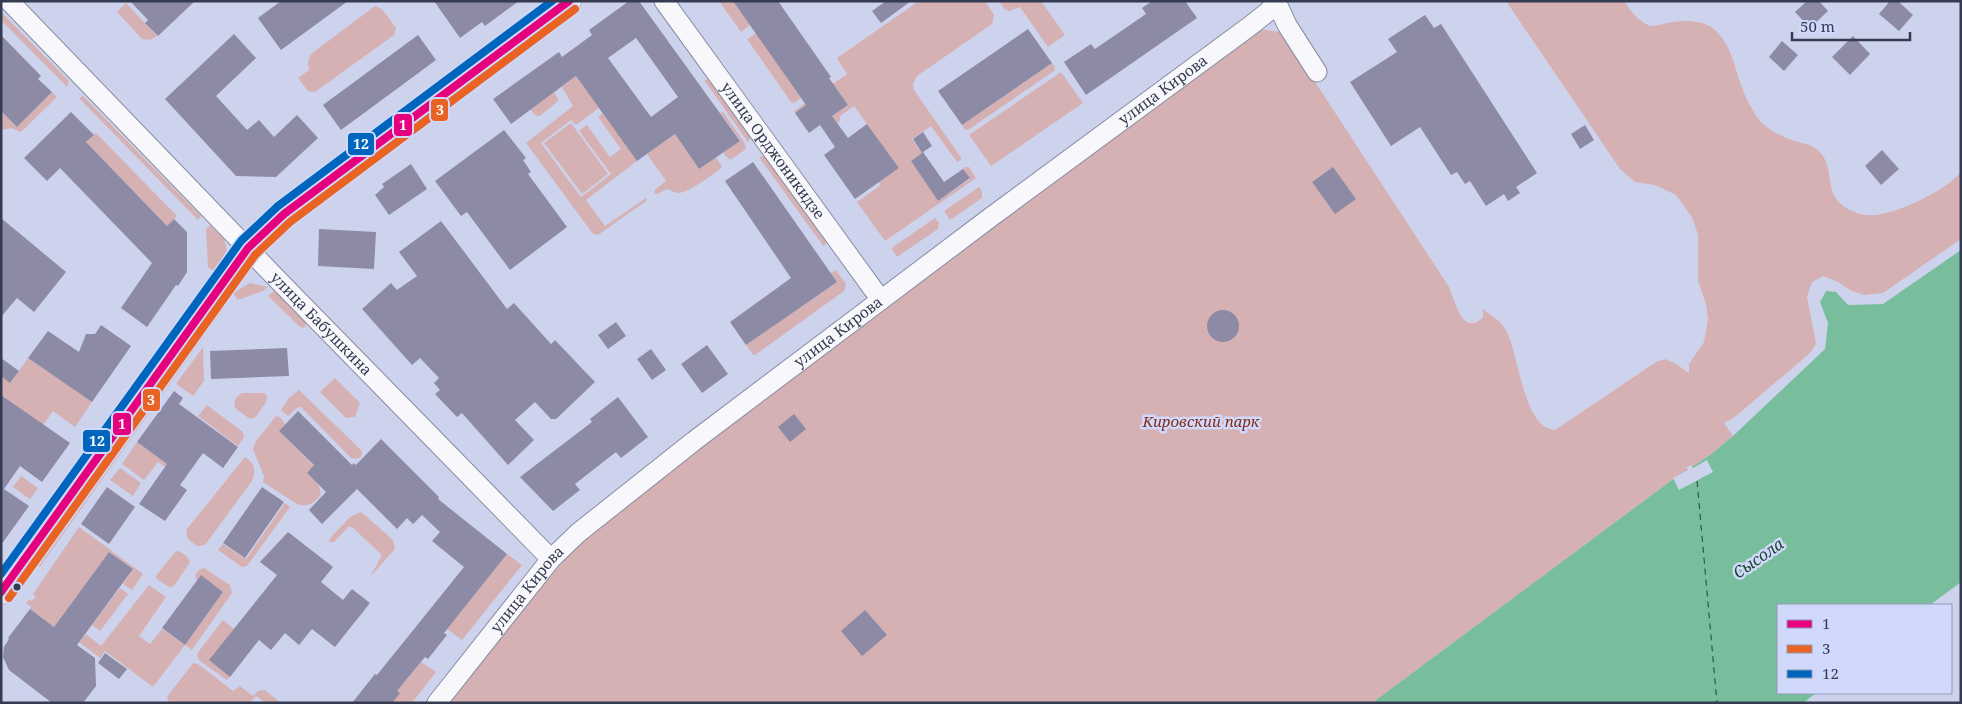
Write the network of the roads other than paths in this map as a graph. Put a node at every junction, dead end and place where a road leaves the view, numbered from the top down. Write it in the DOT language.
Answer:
graph roads {
  1 [pos="9,1"];
  2 [pos="569,1"];
  3 [pos="664,1"];
  4 [pos="1276,1"];
  5 [pos="1317,72"];
  6 [pos="248,248"];
  7 [pos="881,300"];
  8 [pos="551,559"];
  9 [pos="1,592"];
  10 [pos="437,703"];
  1 -- 6 [label="street, улица Бабушкина"];
  2 -- 6 [label="main road"];
  3 -- 7 [label="street, улица Орджоникидзе"];
  4 -- 5 [label="street"];
  4 -- 7 [label="street, улица Кирова"];
  6 -- 8 [label="street, улица Бабушкина"];
  6 -- 9 [label="main road"];
  7 -- 8 [label="street, улица Кирова"];
  8 -- 10 [label="street, улица Кирова"];
}
